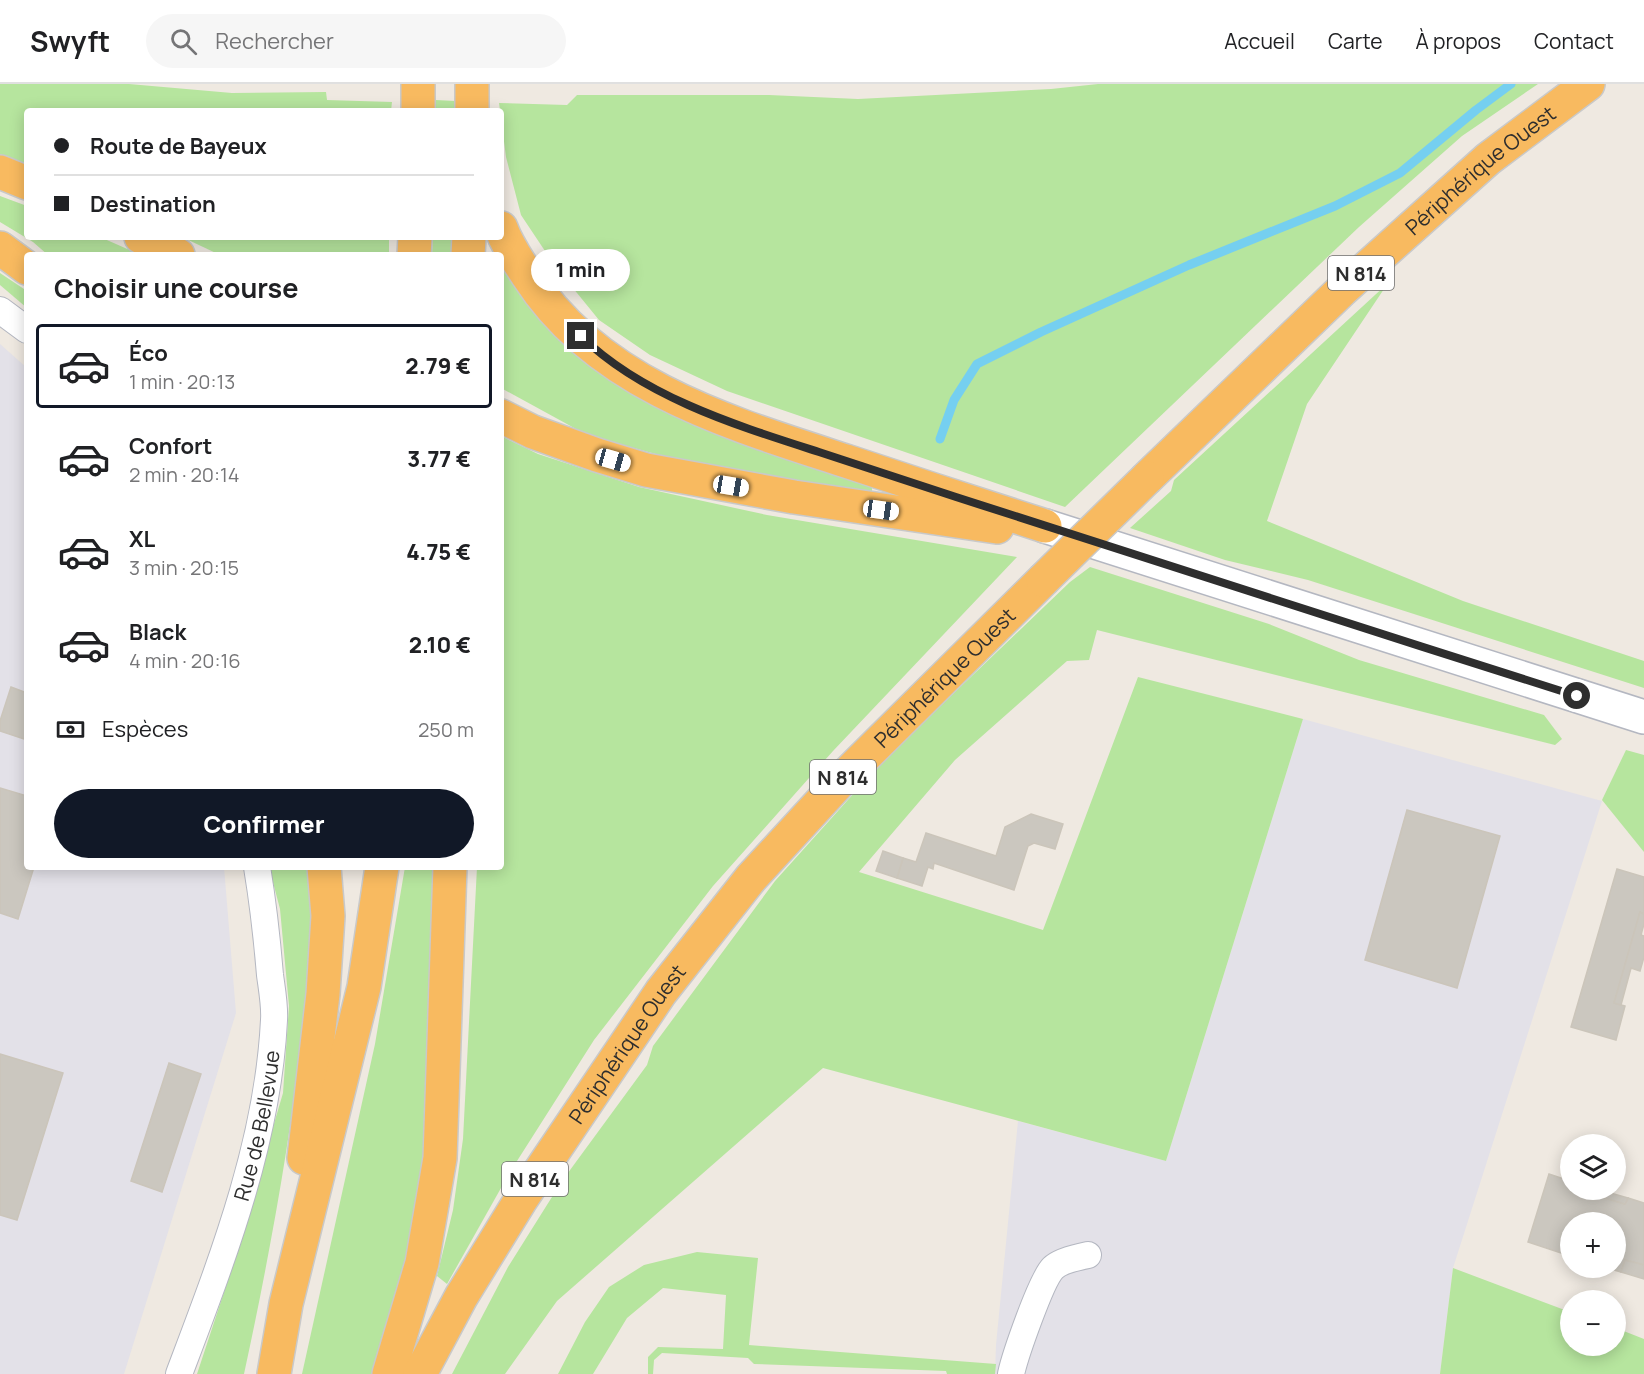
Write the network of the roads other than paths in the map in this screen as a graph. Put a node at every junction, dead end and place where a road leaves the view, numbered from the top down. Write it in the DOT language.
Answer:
graph roads {
  1 [pos="418,84"];
  2 [pos="1588,84"];
  3 [pos="418,108"];
  4 [pos="0,172"];
  5 [pos="24,182"];
  6 [pos="504,234"];
  7 [pos="147,240"];
  8 [pos="0,248"];
  9 [pos="172,252"];
  10 [pos="24,266"];
  11 [pos="0,310"];
  12 [pos="24,328"];
  13 [pos="504,418"];
  14 [pos="1045,526"];
  15 [pos="1644,717"];
  16 [pos="257,870"];
  17 [pos="324,870"];
  18 [pos="382,870"];
  19 [pos="450,870"];
  20 [pos="1088,1255"];
  21 [pos="286,1304"];
  22 [pos="179,1374"];
  23 [pos="274,1374"];
  24 [pos="389,1374"];
  25 [pos="420,1374"];
  26 [pos="1011,1374"];
  1 -- 3 [label="highway"];
  2 -- 25 [label="highway, Périphérique Ouest / N 814, bridge"];
  4 -- 5 [label="highway"];
  6 -- 14 [label="highway"];
  7 -- 9 [label="highway"];
  8 -- 10 [label="highway"];
  11 -- 12 [label="street"];
  13 -- 14 [label="highway"];
  14 -- 15 [label="main road"];
  16 -- 22 [label="street, Rue de Bellevue"];
  17 -- 21 [label="highway"];
  18 -- 21 [label="highway"];
  19 -- 24 [label="highway"];
  20 -- 26 [label="street"];
  21 -- 23 [label="highway"];
}
